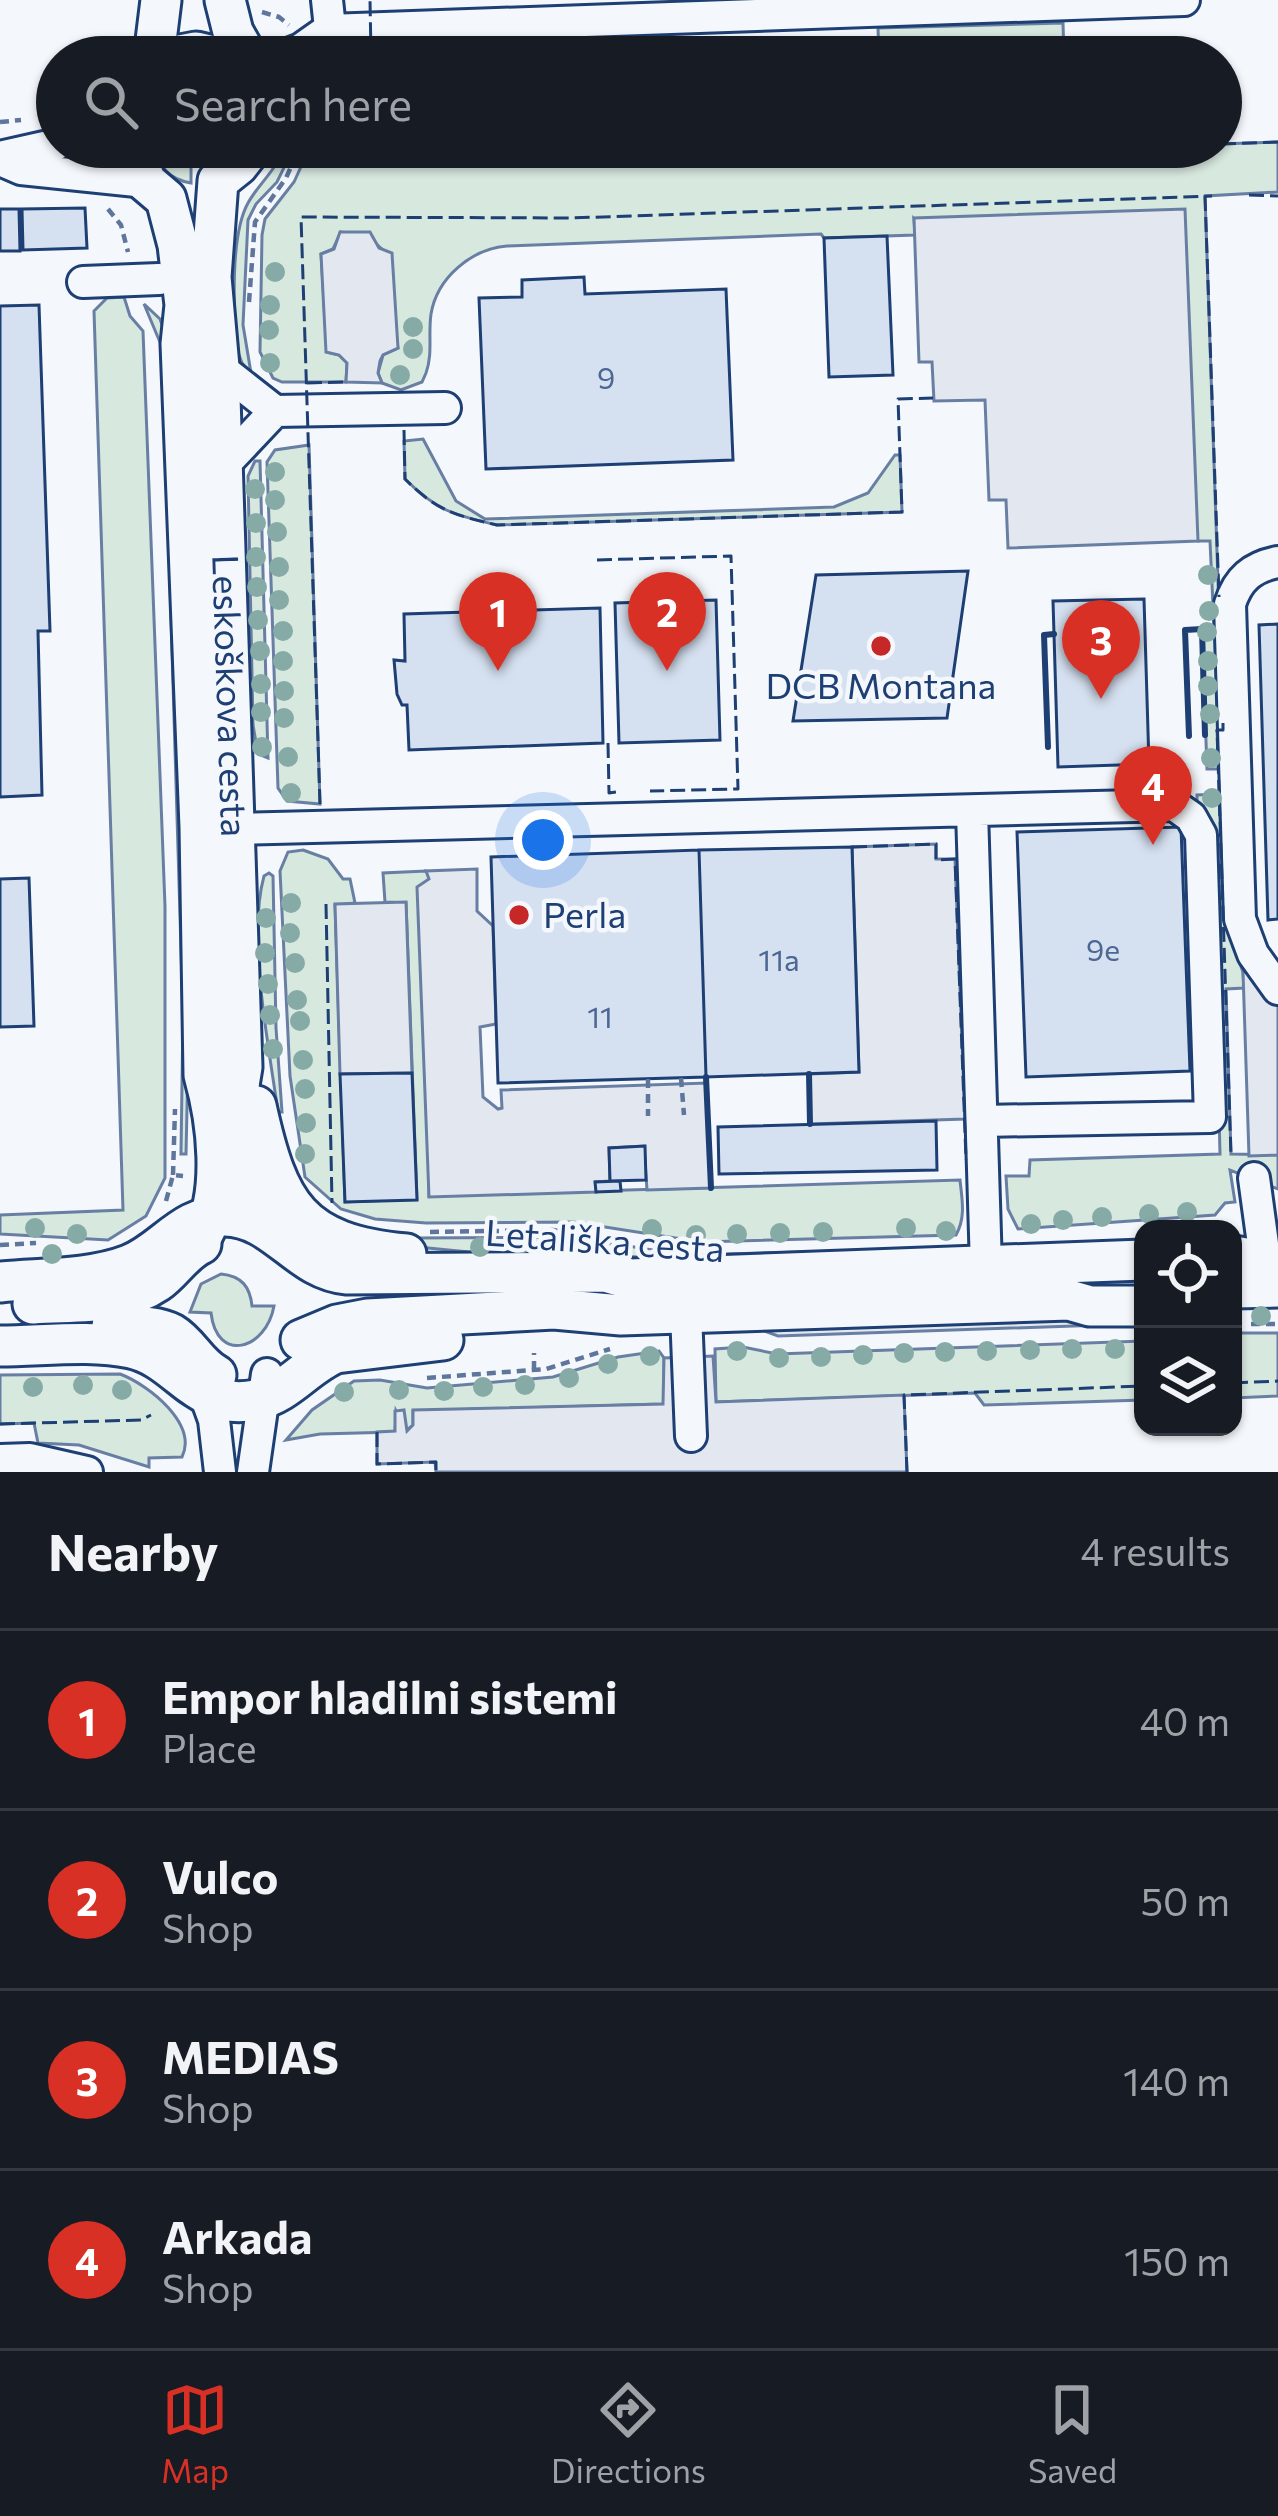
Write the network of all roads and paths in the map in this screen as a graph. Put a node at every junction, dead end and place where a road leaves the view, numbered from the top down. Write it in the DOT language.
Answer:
graph roads {
  1 [pos="161,0"];
  2 [pos="176,0"];
  3 [pos="203,0"];
  4 [pos="1184,0"];
  5 [pos="873,5"];
  6 [pos="237,6"];
  7 [pos="542,10"];
  8 [pos="329,29"];
  9 [pos="182,36"];
  10 [pos="187,36"];
  11 [pos="197,36"];
  12 [pos="226,36"];
  13 [pos="286,36"];
  14 [pos="36,150"];
  15 [pos="0,159"];
  16 [pos="234,168"];
  17 [pos="264,168"];
  18 [pos="291,168"];
  19 [pos="131,177"];
  20 [pos="228,199"];
  21 [pos="144,267"];
  22 [pos="83,283"];
  23 [pos="233,315"];
  24 [pos="182,344"];
  25 [pos="219,367"];
  26 [pos="446,408"];
  27 [pos="275,411"];
  28 [pos="223,466"];
  29 [pos="1278,562"];
  30 [pos="972,811"];
  31 [pos="235,829"];
  32 [pos="1271,980"];
  33 [pos="223,1071"];
  34 [pos="681,1078"];
  35 [pos="648,1079"];
  36 [pos="684,1115"];
  37 [pos="648,1116"];
  38 [pos="982,1121"];
  39 [pos="183,1176"];
  40 [pos="1255,1178"];
  41 [pos="186,1225"];
  42 [pos="263,1225"];
  43 [pos="418,1232"];
  44 [pos="602,1238"];
  45 [pos="43,1244"];
  46 [pos="0,1245"];
  47 [pos="1249,1253"];
  48 [pos="1134,1260"];
  49 [pos="986,1267"];
  50 [pos="306,1274"];
  51 [pos="460,1274"];
  52 [pos="161,1281"];
  53 [pos="0,1282"];
  54 [pos="1278,1287"];
  55 [pos="1134,1291"];
  56 [pos="1069,1300"];
  57 [pos="0,1305"];
  58 [pos="1134,1306"];
  59 [pos="1242,1306"];
  60 [pos="1278,1306"];
  61 [pos="686,1312"];
  62 [pos="623,1313"];
  63 [pos="0,1328"];
  64 [pos="301,1340"];
  65 [pos="0,1346"];
  66 [pos="161,1347"];
  67 [pos="534,1353"];
  68 [pos="534,1370"];
  69 [pos="410,1377"];
  70 [pos="264,1387"];
  71 [pos="205,1395"];
  72 [pos="691,1436"];
  73 [pos="0,1460"];
  74 [pos="87,1472"];
  75 [pos="220,1472"];
  76 [pos="253,1472"];
  1 -- 9 [label="main road"];
  2 -- 10 [label="main road"];
  3 -- 11 [label="main road"];
  4 -- 5 [label="street"];
  5 -- 7 [label="street"];
  6 -- 12 [label="main road"];
  6 -- 13 [label="path"];
  7 -- 8 [label="street"];
  14 -- 15 [label="street"];
  15 -- 19 [label="street"];
  16 -- 20 [label="main road, Leskoškova cesta"];
  17 -- 20 [label="main road, Leskoškova cesta"];
  18 -- 23 [label="path"];
  19 -- 20 [label="main road"];
  19 -- 21 [label="path"];
  19 -- 21 [label="main road, Leskoškova cesta"];
  19 -- 24 [label="main road, Leskoškova cesta"];
  20 -- 23 [label="main road, Leskoškova cesta"];
  21 -- 22 [label="street"];
  21 -- 24 [label="main road, Leskoškova cesta"];
  23 -- 25 [label="main road, Leskoškova cesta"];
  24 -- 33 [label="main road, Leskoškova cesta"];
  25 -- 27 [label="street"];
  25 -- 28 [label="main road, Leskoškova cesta"];
  26 -- 27 [label="street"];
  27 -- 28 [label="street"];
  28 -- 31 [label="main road, Leskoškova cesta"];
  29 -- 32 [label="street"];
  30 -- 31 [label="street"];
  30 -- 38 [label="street"];
  30 -- 38 [label="street"];
  31 -- 33 [label="main road, Leskoškova cesta"];
  33 -- 41 [label="main road, Leskoškova cesta"];
  33 -- 42 [label="main road, Leskoškova cesta"];
  33 -- 51 [label="main road, Leskoškova cesta"];
  34 -- 36 [label="path"];
  35 -- 37 [label="path"];
  38 -- 49 [label="street"];
  39 -- 41 [label="path"];
  40 -- 47 [label="street"];
  41 -- 42 [label="main road"];
  41 -- 50 [label="main road, Letališka cesta"];
  41 -- 52 [label="main road"];
  41 -- 53 [label="main road"];
  42 -- 50 [label="main road, Letališka cesta"];
  43 -- 44 [label="path, Letališka cesta"];
  45 -- 46 [label="path"];
  47 -- 54 [label="main road"];
  48 -- 49 [label="main road, Letališka cesta"];
  49 -- 62 [label="main road, Letališka cesta"];
  50 -- 51 [label="main road, Letališka cesta"];
  50 -- 62 [label="main road, Letališka cesta"];
  50 -- 64 [label="main road"];
  51 -- 62 [label="main road, Letališka cesta"];
  52 -- 57 [label="main road"];
  52 -- 66 [label="main road"];
  55 -- 56 [label="main road, Letališka cesta"];
  56 -- 58 [label="main road, Letališka cesta"];
  56 -- 61 [label="main road, Letališka cesta"];
  59 -- 60 [label="main road"];
  61 -- 62 [label="main road, Letališka cesta"];
  61 -- 72 [label="street"];
  62 -- 64 [label="main road, Letališka cesta"];
  62 -- 68 [label="path"];
  62 -- 70 [label="main road, Letališka cesta"];
  63 -- 66 [label="main road"];
  64 -- 70 [label="main road, Letališka cesta"];
  65 -- 66 [label="main road"];
  66 -- 70 [label="main road"];
  66 -- 71 [label="main road"];
  67 -- 68 [label="path"];
  68 -- 69 [label="path"];
  70 -- 71 [label="main road"];
  70 -- 76 [label="street"];
  71 -- 75 [label="street"];
  73 -- 74 [label="street"];
}
